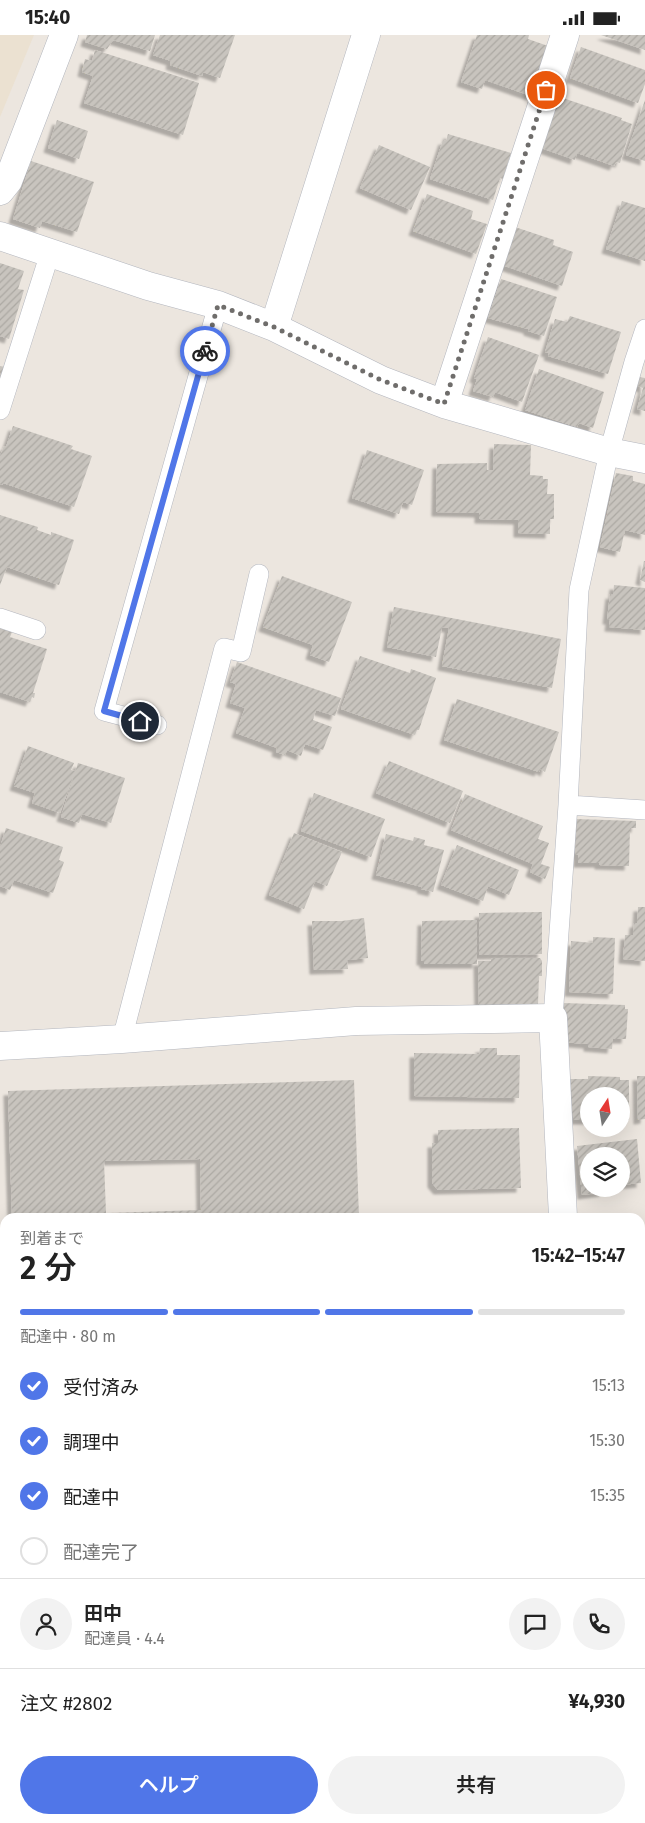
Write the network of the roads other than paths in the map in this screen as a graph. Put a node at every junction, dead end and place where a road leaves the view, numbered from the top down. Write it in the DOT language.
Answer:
graph roads {
  1 [pos="64,35"];
  2 [pos="366,35"];
  3 [pos="565,35"];
  4 [pos="0,191"];
  5 [pos="0,236"];
  6 [pos="50,253"];
  7 [pos="218,305"];
  8 [pos="274,327"];
  9 [pos="645,329"];
  10 [pos="444,404"];
  11 [pos="0,410"];
  12 [pos="609,452"];
  13 [pos="645,459"];
  14 [pos="259,574"];
  15 [pos="0,618"];
  16 [pos="36,630"];
  17 [pos="157,725"];
  18 [pos="568,805"];
  19 [pos="645,810"];
  20 [pos="553,1018"];
  21 [pos="122,1039"];
  22 [pos="0,1046"];
  23 [pos="563,1213"];
  1 -- 4 [label="street"];
  2 -- 8 [label="street"];
  3 -- 10 [label="street"];
  5 -- 6 [label="street"];
  6 -- 7 [label="street"];
  6 -- 11 [label="lane"];
  7 -- 8 [label="street"];
  7 -- 17 [label="lane"];
  8 -- 10 [label="street"];
  9 -- 12 [label="lane"];
  10 -- 12 [label="street"];
  12 -- 13 [label="street"];
  12 -- 18 [label="lane"];
  14 -- 21 [label="lane"];
  15 -- 16 [label="lane"];
  18 -- 19 [label="lane"];
  18 -- 20 [label="lane"];
  20 -- 21 [label="street"];
  20 -- 23 [label="street"];
  21 -- 22 [label="street"];
}
